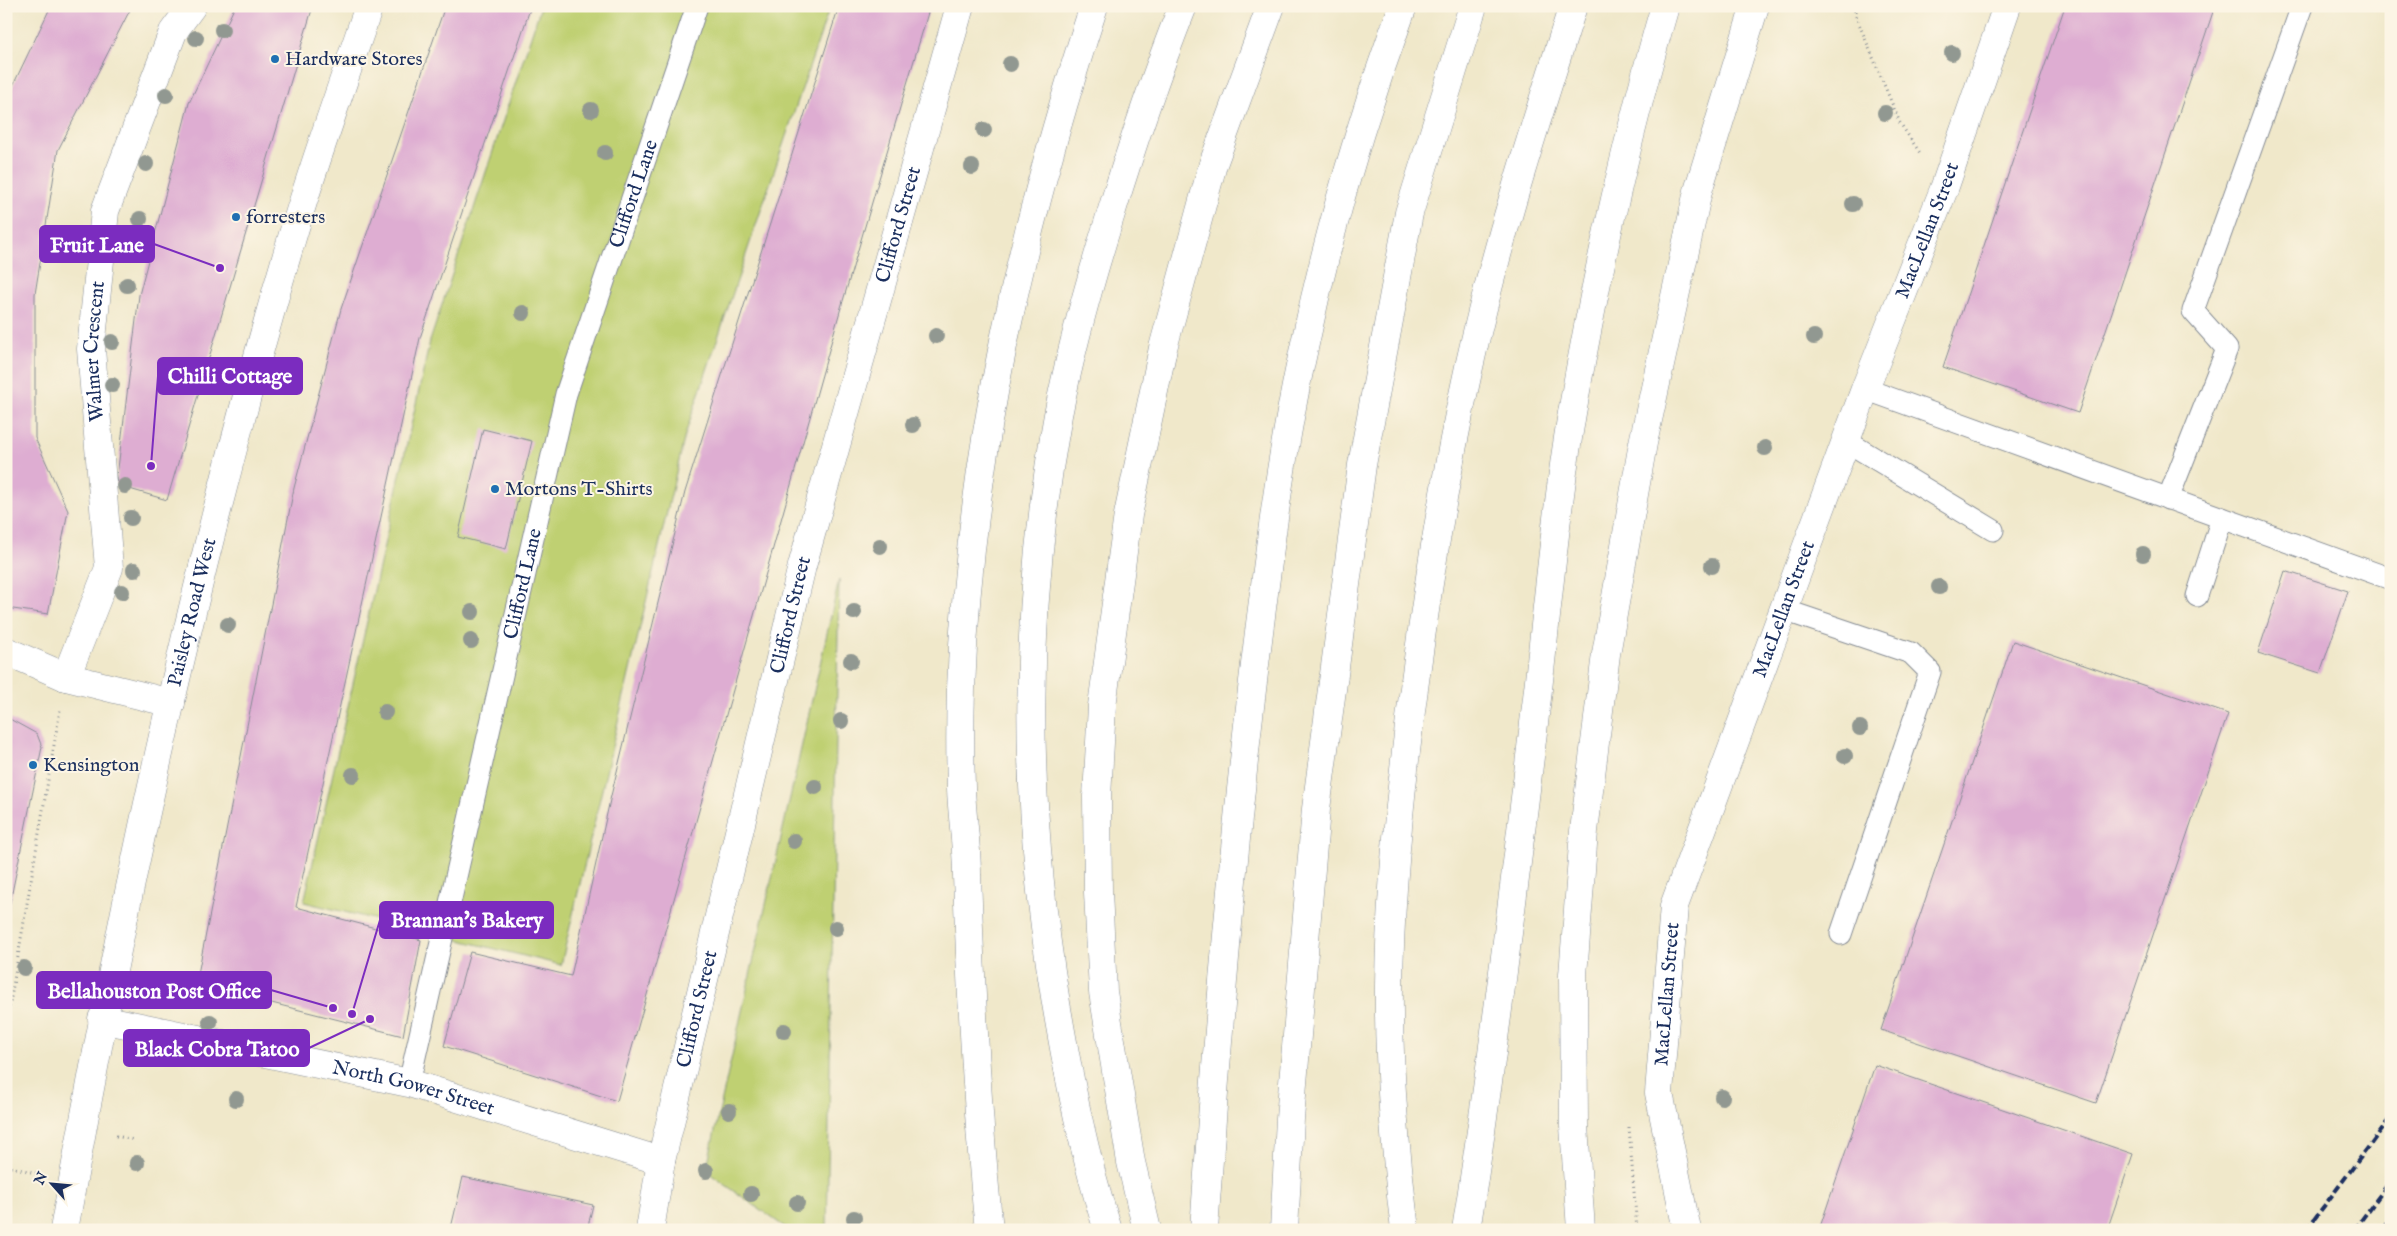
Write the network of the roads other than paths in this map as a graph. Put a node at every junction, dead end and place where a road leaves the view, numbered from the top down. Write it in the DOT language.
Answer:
graph roads {
  1 [pos="192,6"];
  2 [pos="369,6"];
  3 [pos="697,6"];
  4 [pos="960,6"];
  5 [pos="1094,6"];
  6 [pos="1184,6"];
  7 [pos="1271,6"];
  8 [pos="1403,6"];
  9 [pos="1473,6"];
  10 [pos="1573,6"];
  11 [pos="1665,6"];
  12 [pos="1755,6"];
  13 [pos="2007,6"];
  14 [pos="2302,6"];
  15 [pos="1865,389"];
  16 [pos="1846,441"];
  17 [pos="2168,499"];
  18 [pos="2222,518"];
  19 [pos="1993,530"];
  20 [pos="2391,579"];
  21 [pos="2197,596"];
  22 [pos="1784,610"];
  23 [pos="6,651"];
  24 [pos="66,677"];
  25 [pos="171,703"];
  26 [pos="1841,934"];
  27 [pos="102,1019"];
  28 [pos="409,1083"];
  29 [pos="661,1162"];
  30 [pos="64,1230"];
  31 [pos="650,1230"];
  32 [pos="989,1230"];
  33 [pos="1108,1230"];
  34 [pos="1148,1230"];
  35 [pos="1204,1230"];
  36 [pos="1284,1230"];
  37 [pos="1405,1230"];
  38 [pos="1466,1230"];
  39 [pos="1581,1230"];
  40 [pos="1687,1230"];
  1 -- 24 [label="main road, Walmer Crescent"];
  2 -- 25 [label="main road, Paisley Road West"];
  3 -- 28 [label="lane, Clifford Lane"];
  4 -- 29 [label="main road, Clifford Street"];
  5 -- 32 [label="main road"];
  6 -- 33 [label="main road"];
  7 -- 34 [label="main road"];
  8 -- 35 [label="main road"];
  9 -- 36 [label="main road"];
  10 -- 37 [label="main road"];
  11 -- 38 [label="main road"];
  12 -- 39 [label="main road"];
  13 -- 15 [label="main road, MacLellan Street"];
  14 -- 17 [label="lane"];
  15 -- 16 [label="main road, MacLellan Street"];
  15 -- 17 [label="lane"];
  16 -- 19 [label="lane"];
  16 -- 22 [label="main road, MacLellan Street"];
  17 -- 18 [label="lane"];
  18 -- 20 [label="lane"];
  18 -- 21 [label="lane"];
  22 -- 26 [label="lane"];
  22 -- 40 [label="main road, MacLellan Street"];
  23 -- 24 [label="main road"];
  24 -- 25 [label="main road"];
  25 -- 27 [label="main road, Paisley Road West"];
  27 -- 28 [label="main road, North Gower Street"];
  27 -- 30 [label="main road, Paisley Road West"];
  28 -- 29 [label="main road, North Gower Street"];
  29 -- 31 [label="main road, Clifford Street"];
}
